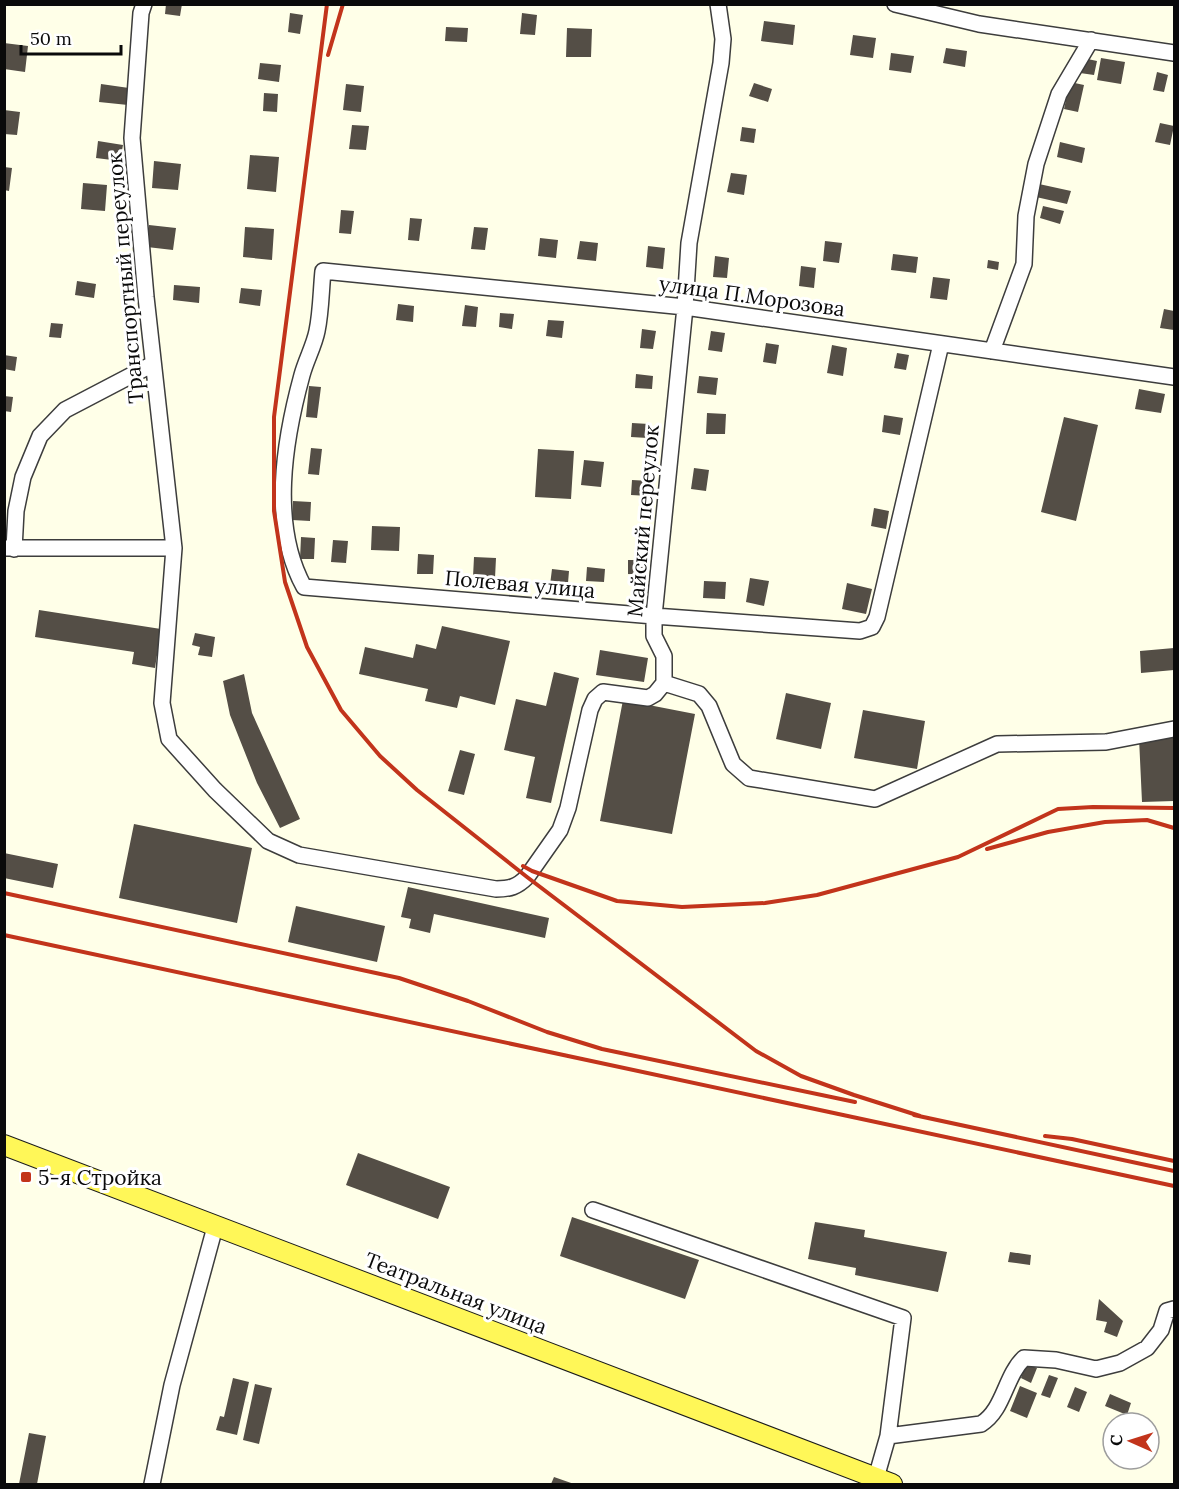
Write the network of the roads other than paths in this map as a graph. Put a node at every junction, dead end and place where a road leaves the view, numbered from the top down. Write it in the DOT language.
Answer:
graph roads {
  1 [pos="144,4"];
  2 [pos="718,4"];
  3 [pos="895,4"];
  4 [pos="1091,40"];
  5 [pos="1174,53"];
  6 [pos="323,272"];
  7 [pos="686,306"];
  8 [pos="941,344"];
  9 [pos="992,351"];
  10 [pos="153,364"];
  11 [pos="1174,377"];
  12 [pos="174,548"];
  13 [pos="9,549"];
  14 [pos="654,616"];
  15 [pos="664,683"];
  16 [pos="1174,729"];
  17 [pos="4,1145"];
  18 [pos="593,1210"];
  19 [pos="215,1227"];
  20 [pos="1174,1310"];
  21 [pos="888,1436"];
  22 [pos="884,1481"];
  23 [pos="152,1485"];
  1 -- 10 [label="street, Транспортный переулок"];
  2 -- 7 [label="street, Майский переулок"];
  3 -- 4 [label="street"];
  4 -- 5 [label="street"];
  4 -- 9 [label="street"];
  6 -- 7 [label="street, улица П.Морозова"];
  6 -- 14 [label="street, Полевая улица"];
  7 -- 8 [label="street, улица П.Морозова"];
  7 -- 14 [label="street, Майский переулок"];
  8 -- 9 [label="street, улица П.Морозова"];
  8 -- 14 [label="street, Полевая улица"];
  9 -- 11 [label="street, улица П.Морозова"];
  10 -- 12 [label="street, Транспортный переулок"];
  10 -- 13 [label="street"];
  12 -- 13 [label="street"];
  12 -- 15 [label="street, Транспортный переулок"];
  14 -- 15 [label="street, Майский переулок"];
  15 -- 16 [label="street"];
  17 -- 19 [label="main road, Театральная улица"];
  18 -- 21 [label="street"];
  19 -- 22 [label="main road, Театральная улица"];
  19 -- 23 [label="street"];
  20 -- 21 [label="street"];
  21 -- 22 [label="street"];
}
